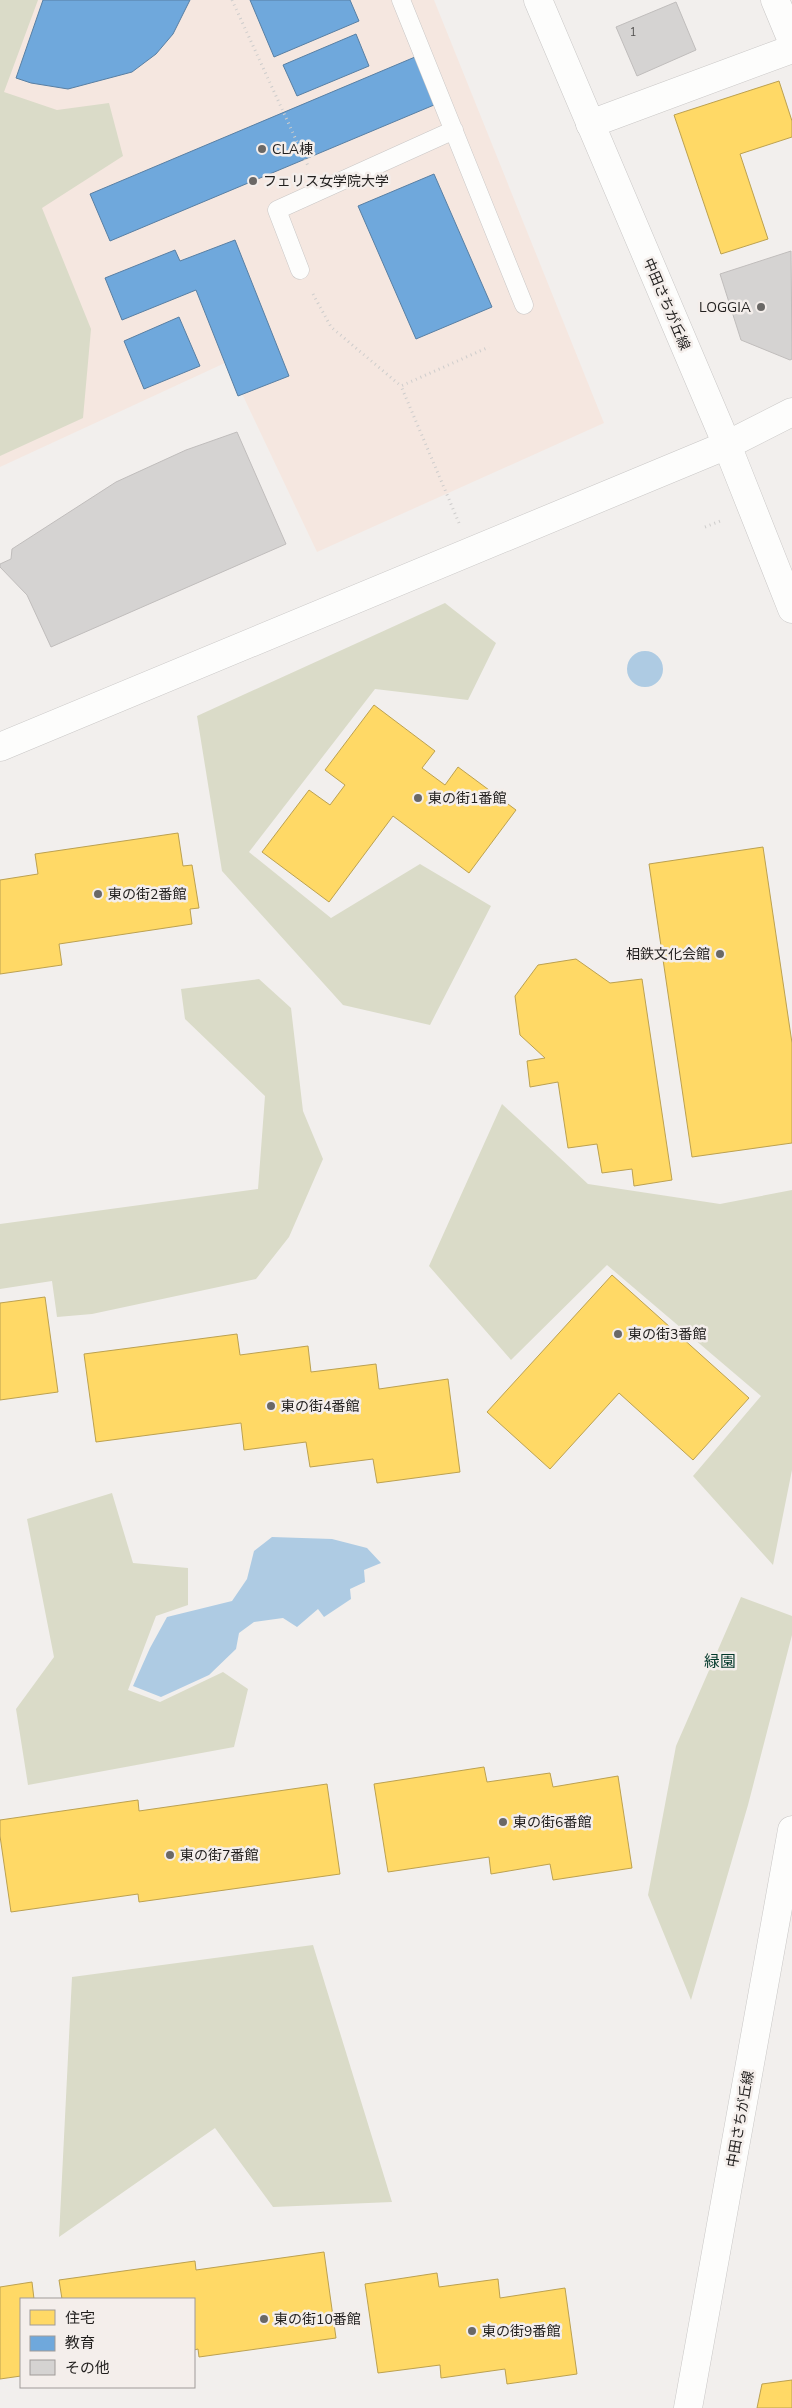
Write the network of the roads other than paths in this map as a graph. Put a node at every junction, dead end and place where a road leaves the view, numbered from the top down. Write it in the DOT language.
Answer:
graph roads {
  1 [pos="401,0"];
  2 [pos="538,0"];
  3 [pos="775,0"];
  4 [pos="792,41"];
  5 [pos="792,49"];
  6 [pos="590,124"];
  7 [pos="454,130"];
  8 [pos="300,270"];
  9 [pos="524,305"];
  10 [pos="792,412"];
  11 [pos="728,445"];
  12 [pos="792,609"];
  13 [pos="0,747"];
  14 [pos="792,1830"];
  15 [pos="688,2408"];
  1 -- 7 [label="lane"];
  2 -- 6 [label="street, 中田さちが丘線"];
  3 -- 4 [label="street"];
  5 -- 6 [label="street"];
  6 -- 11 [label="street, 中田さちが丘線"];
  7 -- 8 [label="lane"];
  7 -- 9 [label="lane"];
  10 -- 11 [label="street"];
  11 -- 12 [label="street, 中田さちが丘線"];
  11 -- 13 [label="street"];
  14 -- 15 [label="street, 中田さちが丘線"];
}
